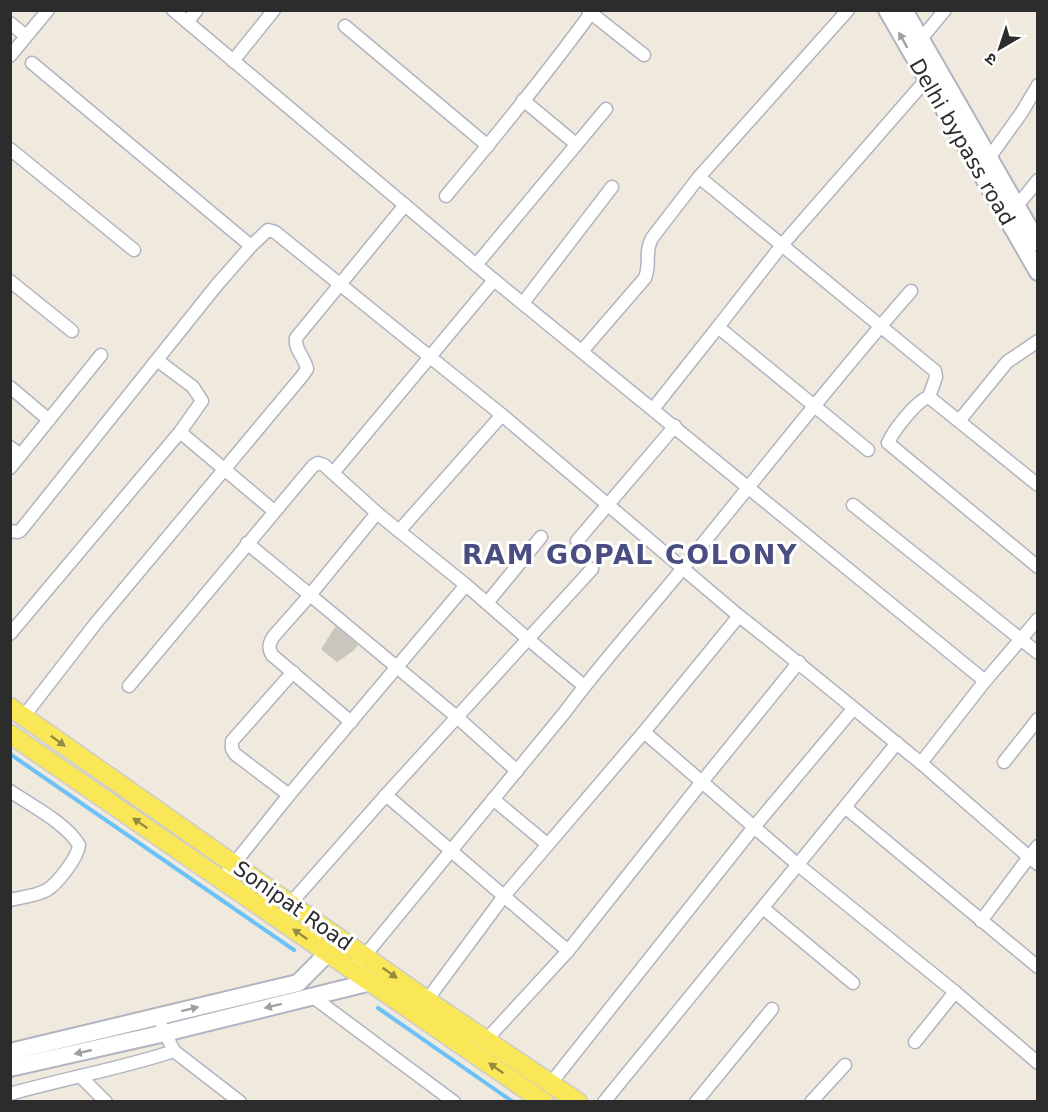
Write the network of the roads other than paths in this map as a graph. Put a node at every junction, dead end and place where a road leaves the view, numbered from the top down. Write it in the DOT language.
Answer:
graph roads {
  1 [pos="48,10"];
  2 [pos="173,10"];
  3 [pos="197,10"];
  4 [pos="274,10"];
  5 [pos="848,10"];
  6 [pos="887,10"];
  7 [pos="904,10"];
  8 [pos="945,10"];
  9 [pos="590,11"];
  10 [pos="187,22"];
  11 [pos="10,23"];
  12 [pos="345,26"];
  13 [pos="27,36"];
  14 [pos="921,39"];
  15 [pos="644,55"];
  16 [pos="10,56"];
  17 [pos="233,61"];
  18 [pos="32,63"];
  19 [pos="926,80"];
  20 [pos="1038,85"];
  21 [pos="523,100"];
  22 [pos="606,109"];
  23 [pos="576,144"];
  24 [pos="488,146"];
  25 [pos="10,149"];
  26 [pos="989,158"];
  27 [pos="699,177"];
  28 [pos="1038,180"];
  29 [pos="612,187"];
  30 [pos="446,196"];
  31 [pos="405,206"];
  32 [pos="1017,206"];
  33 [pos="1038,243"];
  34 [pos="782,245"];
  35 [pos="251,246"];
  36 [pos="134,250"];
  37 [pos="476,265"];
  38 [pos="1038,272"];
  39 [pos="494,280"];
  40 [pos="10,281"];
  41 [pos="338,285"];
  42 [pos="911,291"];
  43 [pos="523,303"];
  44 [pos="880,326"];
  45 [pos="718,327"];
  46 [pos="72,331"];
  47 [pos="1038,341"];
  48 [pos="582,351"];
  49 [pos="101,355"];
  50 [pos="429,357"];
  51 [pos="157,360"];
  52 [pos="10,387"];
  53 [pos="930,397"];
  54 [pos="814,407"];
  55 [pos="653,409"];
  56 [pos="502,416"];
  57 [pos="49,420"];
  58 [pos="959,421"];
  59 [pos="675,426"];
  60 [pos="180,432"];
  61 [pos="10,447"];
  62 [pos="868,450"];
  63 [pos="21,455"];
  64 [pos="10,468"];
  65 [pos="225,468"];
  66 [pos="333,473"];
  67 [pos="1038,485"];
  68 [pos="748,486"];
  69 [pos="608,504"];
  70 [pos="853,505"];
  71 [pos="274,511"];
  72 [pos="377,513"];
  73 [pos="10,531"];
  74 [pos="399,531"];
  75 [pos="541,537"];
  76 [pos="577,541"];
  77 [pos="247,543"];
  78 [pos="1038,567"];
  79 [pos="683,568"];
  80 [pos="592,569"];
  81 [pos="466,585"];
  82 [pos="310,595"];
  83 [pos="487,603"];
  84 [pos="740,616"];
  85 [pos="1038,619"];
  86 [pos="10,634"];
  87 [pos="528,639"];
  88 [pos="1021,639"];
  89 [pos="1038,653"];
  90 [pos="799,662"];
  91 [pos="396,668"];
  92 [pos="293,672"];
  93 [pos="985,681"];
  94 [pos="129,686"];
  95 [pos="584,686"];
  96 [pos="853,709"];
  97 [pos="17,712"];
  98 [pos="458,718"];
  99 [pos="1038,719"];
  100 [pos="351,722"];
  101 [pos="644,732"];
  102 [pos="10,734"];
  103 [pos="897,743"];
  104 [pos="1004,762"];
  105 [pos="921,763"];
  106 [pos="517,771"];
  107 [pos="701,783"];
  108 [pos="10,791"];
  109 [pos="289,795"];
  110 [pos="386,795"];
  111 [pos="493,799"];
  112 [pos="846,807"];
  113 [pos="754,827"];
  114 [pos="548,844"];
  115 [pos="1038,846"];
  116 [pos="450,852"];
  117 [pos="1033,861"];
  118 [pos="798,864"];
  119 [pos="234,865"];
  120 [pos="222,880"];
  121 [pos="504,896"];
  122 [pos="10,900"];
  123 [pos="290,904"];
  124 [pos="763,908"];
  125 [pos="981,921"];
  126 [pos="332,945"];
  127 [pos="568,951"];
  128 [pos="365,955"];
  129 [pos="1038,967"];
  130 [pos="353,970"];
  131 [pos="371,982"];
  132 [pos="853,983"];
  133 [pos="955,992"];
  134 [pos="313,997"];
  135 [pos="427,1000"];
  136 [pos="772,1009"];
  137 [pos="158,1017"];
  138 [pos="165,1033"];
  139 [pos="487,1039"];
  140 [pos="915,1042"];
  141 [pos="174,1051"];
  142 [pos="10,1052"];
  143 [pos="1038,1063"];
  144 [pos="845,1065"];
  145 [pos="10,1068"];
  146 [pos="80,1076"];
  147 [pos="551,1083"];
  148 [pos="10,1094"];
  149 [pos="107,1101"];
  150 [pos="240,1101"];
  151 [pos="454,1101"];
  152 [pos="544,1101"];
  153 [pos="578,1101"];
  154 [pos="604,1101"];
  155 [pos="696,1101"];
  156 [pos="811,1101"];
  1 -- 13 [label="street"];
  2 -- 10 [label="street"];
  3 -- 10 [label="street"];
  4 -- 17 [label="street"];
  5 -- 27 [label="street"];
  19 -- 6 [label="street, Delhi bypass road, one-way"];
  7 -- 14 [label="street, Delhi bypass road"];
  8 -- 14 [label="street"];
  9 -- 15 [label="street"];
  9 -- 21 [label="street"];
  10 -- 17 [label="street"];
  11 -- 13 [label="street"];
  12 -- 24 [label="street"];
  13 -- 16 [label="street"];
  14 -- 26 [label="street, Delhi bypass road"];
  17 -- 31 [label="street"];
  18 -- 35 [label="street"];
  19 -- 34 [label="street"];
  19 -- 38 [label="street, Delhi bypass road"];
  20 -- 26 [label="street"];
  21 -- 23 [label="street"];
  21 -- 24 [label="street"];
  22 -- 23 [label="street"];
  23 -- 37 [label="street"];
  24 -- 30 [label="street"];
  25 -- 36 [label="street"];
  26 -- 32 [label="street, Delhi bypass road"];
  27 -- 34 [label="street"];
  27 -- 48 [label="street"];
  28 -- 32 [label="street"];
  29 -- 43 [label="street"];
  31 -- 37 [label="street"];
  31 -- 41 [label="street"];
  32 -- 33 [label="street, Delhi bypass road"];
  34 -- 44 [label="street"];
  34 -- 45 [label="street"];
  35 -- 41 [label="street"];
  35 -- 51 [label="street"];
  37 -- 39 [label="street"];
  39 -- 43 [label="street"];
  39 -- 50 [label="street"];
  40 -- 46 [label="street"];
  41 -- 50 [label="street"];
  41 -- 65 [label="street"];
  42 -- 44 [label="street"];
  43 -- 48 [label="street"];
  44 -- 53 [label="street"];
  44 -- 54 [label="street"];
  45 -- 54 [label="street"];
  45 -- 55 [label="street"];
  47 -- 58 [label="street"];
  48 -- 55 [label="street"];
  49 -- 57 [label="street"];
  50 -- 56 [label="street"];
  50 -- 66 [label="street"];
  51 -- 60 [label="street"];
  51 -- 73 [label="street"];
  52 -- 57 [label="street"];
  53 -- 58 [label="street"];
  53 -- 78 [label="street"];
  54 -- 62 [label="street"];
  54 -- 68 [label="street"];
  55 -- 59 [label="street"];
  56 -- 69 [label="street"];
  56 -- 74 [label="street"];
  57 -- 63 [label="street"];
  58 -- 67 [label="street"];
  59 -- 68 [label="street"];
  59 -- 69 [label="street"];
  60 -- 65 [label="street"];
  60 -- 86 [label="street"];
  61 -- 63 [label="street"];
  63 -- 64 [label="street"];
  65 -- 71 [label="street"];
  65 -- 97 [label="street"];
  66 -- 71 [label="street"];
  66 -- 72 [label="street"];
  68 -- 79 [label="street"];
  68 -- 93 [label="street"];
  69 -- 76 [label="street"];
  69 -- 79 [label="street"];
  70 -- 88 [label="street"];
  71 -- 77 [label="street"];
  72 -- 74 [label="street"];
  72 -- 82 [label="street"];
  74 -- 81 [label="street"];
  75 -- 83 [label="street"];
  77 -- 82 [label="street"];
  77 -- 94 [label="street"];
  79 -- 84 [label="street"];
  79 -- 95 [label="street"];
  80 -- 87 [label="street"];
  81 -- 83 [label="street"];
  81 -- 91 [label="street"];
  82 -- 91 [label="street"];
  82 -- 92 [label="street"];
  83 -- 87 [label="street"];
  84 -- 90 [label="street"];
  84 -- 101 [label="street"];
  85 -- 88 [label="street"];
  87 -- 95 [label="street"];
  87 -- 98 [label="street"];
  88 -- 89 [label="street"];
  88 -- 93 [label="street"];
  90 -- 96 [label="street"];
  90 -- 107 [label="street"];
  91 -- 98 [label="street"];
  91 -- 100 [label="street"];
  92 -- 100 [label="street"];
  92 -- 109 [label="street"];
  93 -- 105 [label="street"];
  95 -- 106 [label="street"];
  96 -- 103 [label="street"];
  96 -- 113 [label="street"];
  97 -- 119 [label="main road, Sonipat Road, one-way"];
  98 -- 106 [label="street"];
  98 -- 110 [label="street"];
  99 -- 104 [label="street"];
  100 -- 109 [label="street"];
  101 -- 107 [label="street"];
  101 -- 114 [label="street"];
  120 -- 102 [label="main road, Sonipat Road, one-way"];
  103 -- 105 [label="street"];
  103 -- 112 [label="street"];
  105 -- 117 [label="street"];
  106 -- 111 [label="street"];
  107 -- 113 [label="street"];
  107 -- 127 [label="street"];
  108 -- 122 [label="street"];
  109 -- 119 [label="street"];
  110 -- 116 [label="street"];
  110 -- 123 [label="street"];
  111 -- 114 [label="street"];
  111 -- 116 [label="street"];
  112 -- 118 [label="street"];
  112 -- 125 [label="street"];
  113 -- 118 [label="street"];
  113 -- 147 [label="street"];
  114 -- 121 [label="street"];
  115 -- 117 [label="street"];
  116 -- 121 [label="street"];
  116 -- 128 [label="street"];
  117 -- 125 [label="street"];
  118 -- 124 [label="street"];
  118 -- 133 [label="street"];
  119 -- 120 [label="street"];
  119 -- 123 [label="main road, Sonipat Road"];
  126 -- 120 [label="main road, Sonipat Road, one-way"];
  121 -- 127 [label="street"];
  121 -- 135 [label="street"];
  123 -- 126 [label="main road, Sonipat Road"];
  124 -- 132 [label="street"];
  124 -- 154 [label="street"];
  125 -- 129 [label="street"];
  126 -- 128 [label="main road, Sonipat Road"];
  126 -- 130 [label="main road, Sonipat Road"];
  137 -- 126 [label="street, one-way"];
  127 -- 139 [label="street"];
  128 -- 130 [label="street"];
  128 -- 135 [label="main road, Sonipat Road, one-way"];
  130 -- 131 [label="main road, Sonipat Road"];
  131 -- 134 [label="street"];
  152 -- 131 [label="main road, Sonipat Road, one-way"];
  133 -- 140 [label="street"];
  133 -- 143 [label="street"];
  134 -- 138 [label="street, one-way"];
  134 -- 151 [label="street"];
  135 -- 139 [label="main road, Sonipat Road"];
  136 -- 155 [label="street"];
  137 -- 138 [label="street"];
  137 -- 142 [label="street"];
  138 -- 141 [label="street"];
  138 -- 145 [label="street, one-way"];
  139 -- 147 [label="main road, Sonipat Road"];
  141 -- 146 [label="street"];
  141 -- 150 [label="street"];
  144 -- 156 [label="street"];
  146 -- 148 [label="street"];
  146 -- 149 [label="street"];
  147 -- 153 [label="main road, Sonipat Road"];
}
